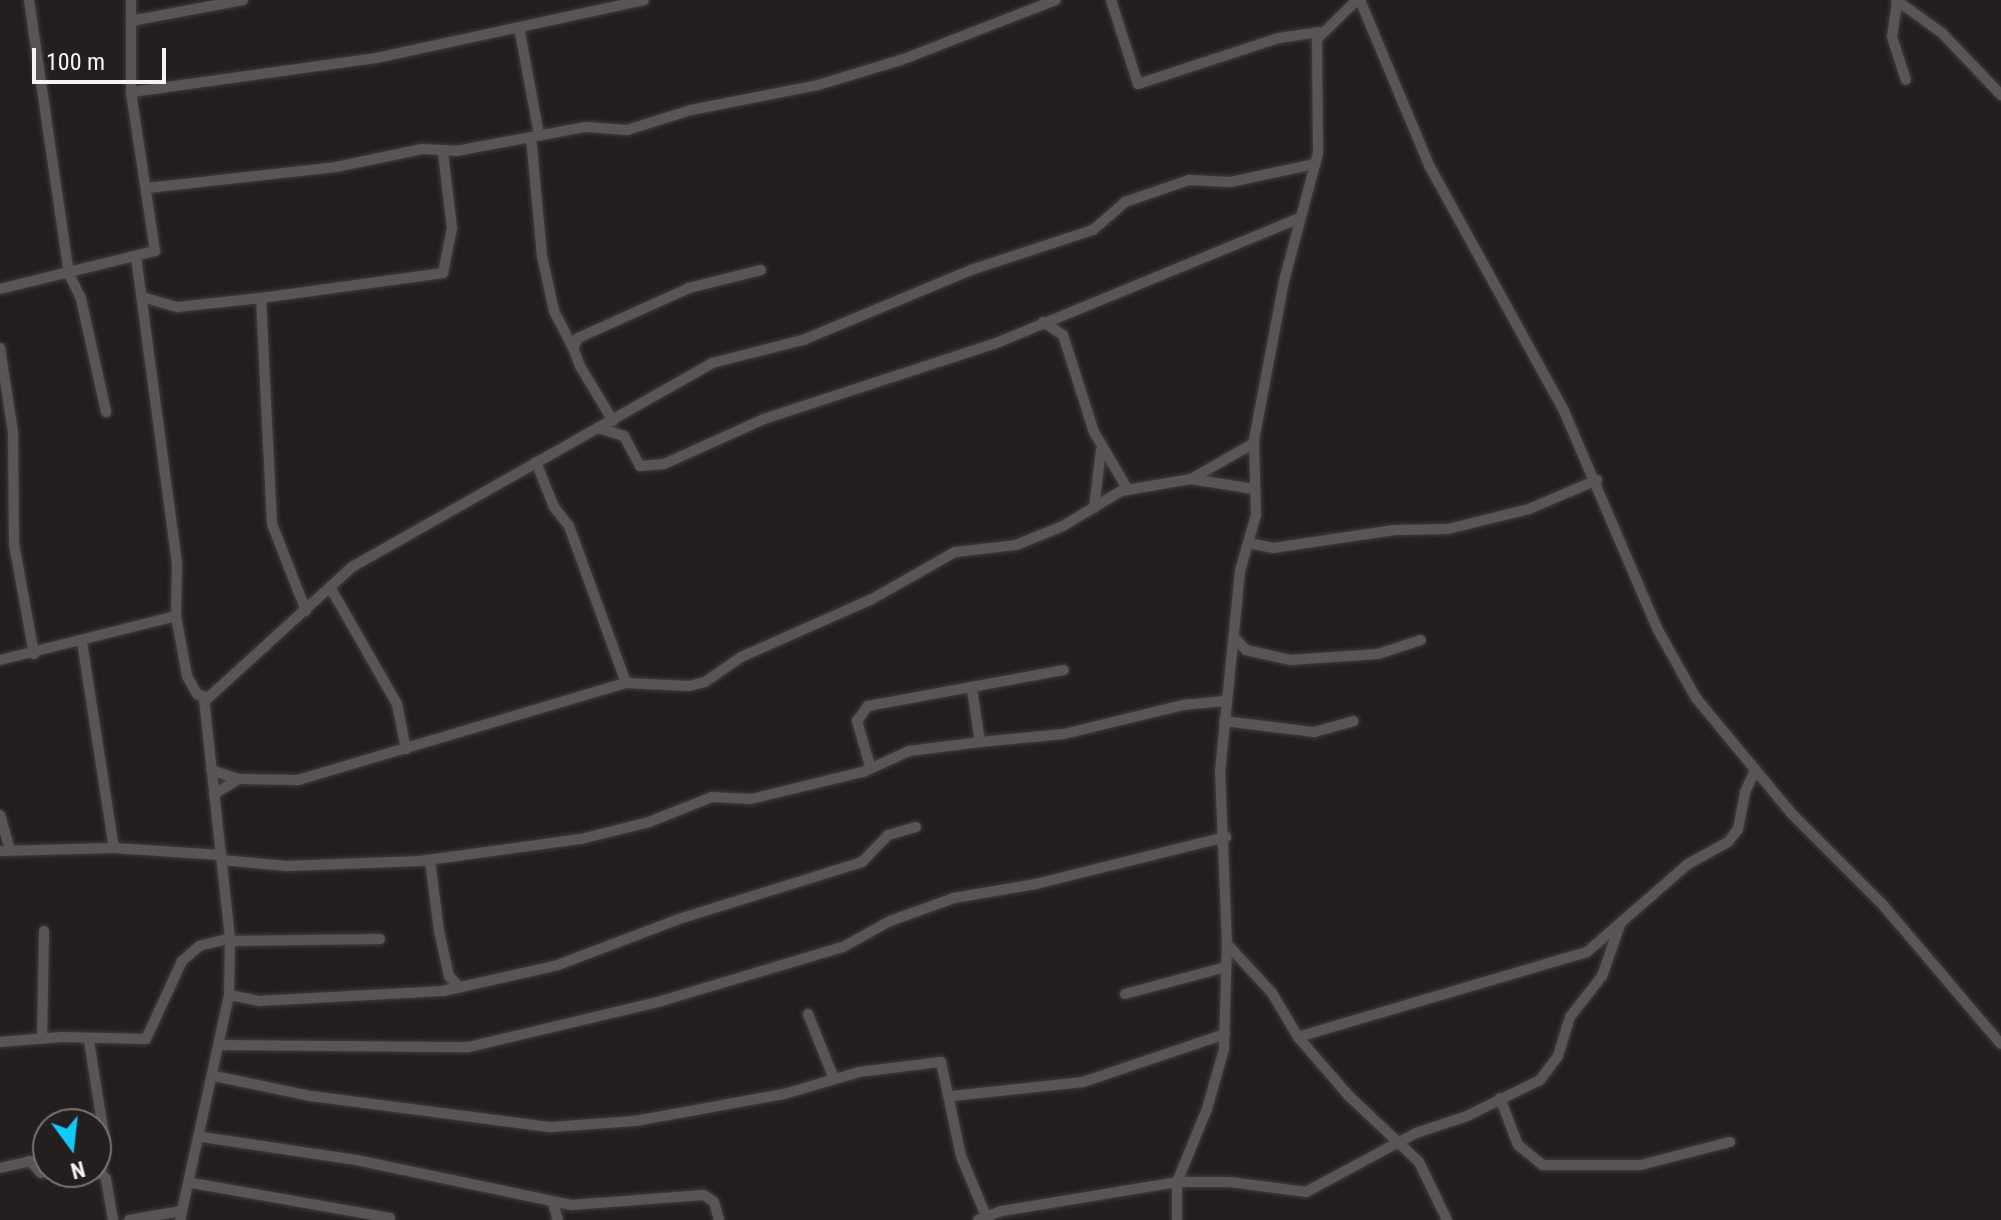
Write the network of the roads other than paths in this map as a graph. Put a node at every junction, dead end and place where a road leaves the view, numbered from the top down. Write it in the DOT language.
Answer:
graph roads {
  1 [pos="29,0"];
  2 [pos="131,0"];
  3 [pos="243,0"];
  4 [pos="644,0"];
  5 [pos="1056,0"];
  6 [pos="1111,0"];
  7 [pos="1359,0"];
  8 [pos="1896,1"];
  9 [pos="131,21"];
  10 [pos="519,27"];
  11 [pos="1319,32"];
  12 [pos="1906,80"];
  13 [pos="131,92"];
  14 [pos="2001,95"];
  15 [pos="535,136"];
  16 [pos="443,152"];
  17 [pos="1315,164"];
  18 [pos="147,188"];
  19 [pos="1299,218"];
  20 [pos="136,257"];
  21 [pos="761,270"];
  22 [pos="69,274"];
  23 [pos="0,289"];
  24 [pos="142,297"];
  25 [pos="261,298"];
  26 [pos="1043,322"];
  27 [pos="576,343"];
  28 [pos="0,348"];
  29 [pos="106,412"];
  30 [pos="613,421"];
  31 [pos="598,428"];
  32 [pos="1254,443"];
  33 [pos="1101,448"];
  34 [pos="536,462"];
  35 [pos="1191,479"];
  36 [pos="1597,480"];
  37 [pos="1254,489"];
  38 [pos="1128,490"];
  39 [pos="1094,508"];
  40 [pos="1248,543"];
  41 [pos="330,587"];
  42 [pos="306,611"];
  43 [pos="176,616"];
  44 [pos="1236,639"];
  45 [pos="1421,640"];
  46 [pos="82,642"];
  47 [pos="1246,650"];
  48 [pos="34,654"];
  49 [pos="1234,654"];
  50 [pos="0,660"];
  51 [pos="1064,670"];
  52 [pos="626,683"];
  53 [pos="972,689"];
  54 [pos="204,698"];
  55 [pos="1225,701"];
  56 [pos="1224,721"];
  57 [pos="1354,721"];
  58 [pos="980,742"];
  59 [pos="406,749"];
  60 [pos="870,766"];
  61 [pos="211,770"];
  62 [pos="1755,771"];
  63 [pos="239,779"];
  64 [pos="214,794"];
  65 [pos="0,815"];
  66 [pos="916,827"];
  67 [pos="1226,837"];
  68 [pos="114,848"];
  69 [pos="5,851"];
  70 [pos="222,858"];
  71 [pos="430,860"];
  72 [pos="1621,922"];
  73 [pos="44,931"];
  74 [pos="230,939"];
  75 [pos="380,939"];
  76 [pos="1227,944"];
  77 [pos="1226,967"];
  78 [pos="449,976"];
  79 [pos="460,988"];
  80 [pos="443,991"];
  81 [pos="1125,994"];
  82 [pos="229,995"];
  83 [pos="808,1014"];
  84 [pos="1225,1034"];
  85 [pos="1298,1037"];
  86 [pos="42,1039"];
  87 [pos="89,1041"];
  88 [pos="0,1042"];
  89 [pos="2001,1044"];
  90 [pos="220,1045"];
  91 [pos="214,1076"];
  92 [pos="834,1079"];
  93 [pos="952,1096"];
  94 [pos="1500,1098"];
  95 [pos="100,1108"];
  96 [pos="202,1137"];
  97 [pos="1730,1142"];
  98 [pos="1399,1146"];
  99 [pos="32,1163"];
  100 [pos="0,1168"];
  101 [pos="1177,1182"];
  102 [pos="192,1183"];
  103 [pos="104,1188"];
  104 [pos="553,1203"];
  105 [pos="180,1216"];
  106 [pos="390,1218"];
  107 [pos="982,1218"];
  108 [pos="113,1220"];
  109 [pos="129,1220"];
  110 [pos="558,1220"];
  111 [pos="719,1220"];
  112 [pos="1177,1220"];
  113 [pos="1447,1220"];
  1 -- 22 [label="street"];
  2 -- 9 [label="street"];
  3 -- 9 [label="street"];
  4 -- 10 [label="street"];
  5 -- 15 [label="street"];
  6 -- 11 [label="street"];
  7 -- 11 [label="street"];
  7 -- 36 [label="street"];
  8 -- 12 [label="street"];
  8 -- 14 [label="street"];
  9 -- 13 [label="street"];
  10 -- 13 [label="street"];
  10 -- 15 [label="street"];
  11 -- 17 [label="street"];
  13 -- 18 [label="street"];
  15 -- 16 [label="street"];
  15 -- 27 [label="street"];
  16 -- 18 [label="street"];
  16 -- 25 [label="street"];
  17 -- 19 [label="street"];
  17 -- 30 [label="street"];
  18 -- 20 [label="street"];
  19 -- 26 [label="street"];
  19 -- 32 [label="street"];
  20 -- 22 [label="street"];
  20 -- 24 [label="street"];
  21 -- 27 [label="street"];
  22 -- 23 [label="street"];
  22 -- 29 [label="street"];
  24 -- 25 [label="street"];
  24 -- 43 [label="street"];
  25 -- 42 [label="street"];
  26 -- 31 [label="street"];
  26 -- 33 [label="street"];
  27 -- 30 [label="street"];
  28 -- 48 [label="street"];
  30 -- 31 [label="street"];
  31 -- 34 [label="street"];
  32 -- 35 [label="street"];
  32 -- 37 [label="street"];
  33 -- 38 [label="street"];
  33 -- 39 [label="street"];
  34 -- 41 [label="street"];
  34 -- 52 [label="street"];
  35 -- 37 [label="street"];
  35 -- 38 [label="street"];
  36 -- 40 [label="street"];
  36 -- 62 [label="street"];
  37 -- 40 [label="street"];
  38 -- 39 [label="street"];
  39 -- 52 [label="street"];
  40 -- 44 [label="street"];
  41 -- 42 [label="street"];
  41 -- 59 [label="street"];
  42 -- 54 [label="street"];
  43 -- 46 [label="street"];
  43 -- 54 [label="street"];
  44 -- 47 [label="street"];
  44 -- 49 [label="street"];
  45 -- 47 [label="street"];
  46 -- 48 [label="street"];
  46 -- 68 [label="street"];
  47 -- 49 [label="street"];
  48 -- 50 [label="street"];
  49 -- 55 [label="street"];
  51 -- 53 [label="street"];
  52 -- 59 [label="street"];
  53 -- 58 [label="street"];
  53 -- 60 [label="street"];
  54 -- 61 [label="street"];
  55 -- 56 [label="street"];
  55 -- 58 [label="street"];
  56 -- 57 [label="street"];
  56 -- 67 [label="street"];
  58 -- 60 [label="street"];
  59 -- 63 [label="street"];
  60 -- 71 [label="street"];
  61 -- 63 [label="street"];
  61 -- 64 [label="street"];
  62 -- 72 [label="street"];
  62 -- 89 [label="street"];
  63 -- 64 [label="street"];
  64 -- 70 [label="street"];
  65 -- 69 [label="street"];
  66 -- 79 [label="street"];
  67 -- 76 [label="street"];
  67 -- 90 [label="street"];
  68 -- 69 [label="street"];
  68 -- 70 [label="street"];
  70 -- 71 [label="street"];
  70 -- 74 [label="street"];
  71 -- 78 [label="street"];
  72 -- 85 [label="street"];
  72 -- 94 [label="street"];
  73 -- 86 [label="street"];
  74 -- 75 [label="street"];
  74 -- 82 [label="street"];
  74 -- 87 [label="street"];
  76 -- 77 [label="street"];
  76 -- 85 [label="street"];
  77 -- 81 [label="street"];
  77 -- 84 [label="street"];
  78 -- 79 [label="street"];
  78 -- 80 [label="street"];
  79 -- 80 [label="street"];
  80 -- 82 [label="street"];
  82 -- 90 [label="street"];
  83 -- 92 [label="street"];
  84 -- 93 [label="street"];
  84 -- 101 [label="street"];
  85 -- 98 [label="street"];
  86 -- 87 [label="street"];
  86 -- 88 [label="street"];
  87 -- 95 [label="street"];
  90 -- 91 [label="street"];
  91 -- 92 [label="street"];
  91 -- 96 [label="street"];
  92 -- 93 [label="street"];
  93 -- 107 [label="street"];
  94 -- 97 [label="street"];
  94 -- 98 [label="street"];
  96 -- 102 [label="street"];
  96 -- 104 [label="street"];
  98 -- 101 [label="street"];
  98 -- 113 [label="street"];
  99 -- 100 [label="street"];
  101 -- 107 [label="street"];
  101 -- 112 [label="street"];
  102 -- 105 [label="street"];
  102 -- 106 [label="street"];
  103 -- 108 [label="street"];
  104 -- 110 [label="street"];
  104 -- 111 [label="street"];
  105 -- 109 [label="street"];
}
